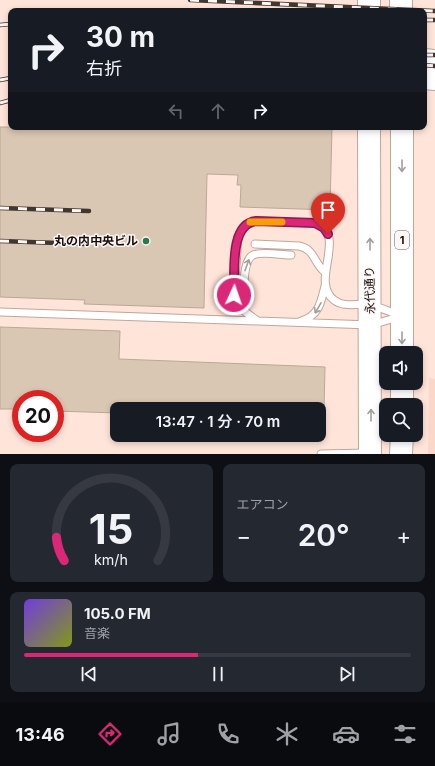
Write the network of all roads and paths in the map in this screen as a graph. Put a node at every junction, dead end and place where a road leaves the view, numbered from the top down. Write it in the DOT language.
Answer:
graph roads {
  1 [pos="369,130"];
  2 [pos="402,130"];
  3 [pos="255,244"];
  4 [pos="291,255"];
  5 [pos="326,272"];
  6 [pos="325,283"];
  7 [pos="244,311"];
  8 [pos="0,312"];
  9 [pos="371,315"];
  10 [pos="402,316"];
  11 [pos="258,321"];
  12 [pos="298,322"];
  13 [pos="402,346"];
  14 [pos="402,442"];
  15 [pos="370,453"];
  16 [pos="321,454"];
  17 [pos="402,454"];
  9 -- 1 [label="highway, 永代通り, one-way"];
  2 -- 10 [label="highway, 1, one-way"];
  3 -- 5 [label="lane"];
  7 -- 4 [label="lane, one-way"];
  5 -- 6 [label="lane"];
  5 -- 7 [label="lane"];
  6 -- 9 [label="lane"];
  6 -- 12 [label="lane, one-way"];
  7 -- 11 [label="lane"];
  8 -- 11 [label="lane"];
  9 -- 10 [label="lane"];
  9 -- 10 [label="lane"];
  9 -- 12 [label="lane"];
  15 -- 9 [label="highway, 永代通り, one-way"];
  10 -- 13 [label="highway, 1, one-way"];
  11 -- 12 [label="lane"];
  14 -- 17 [label="highway"];
  15 -- 16 [label="lane"];
}
